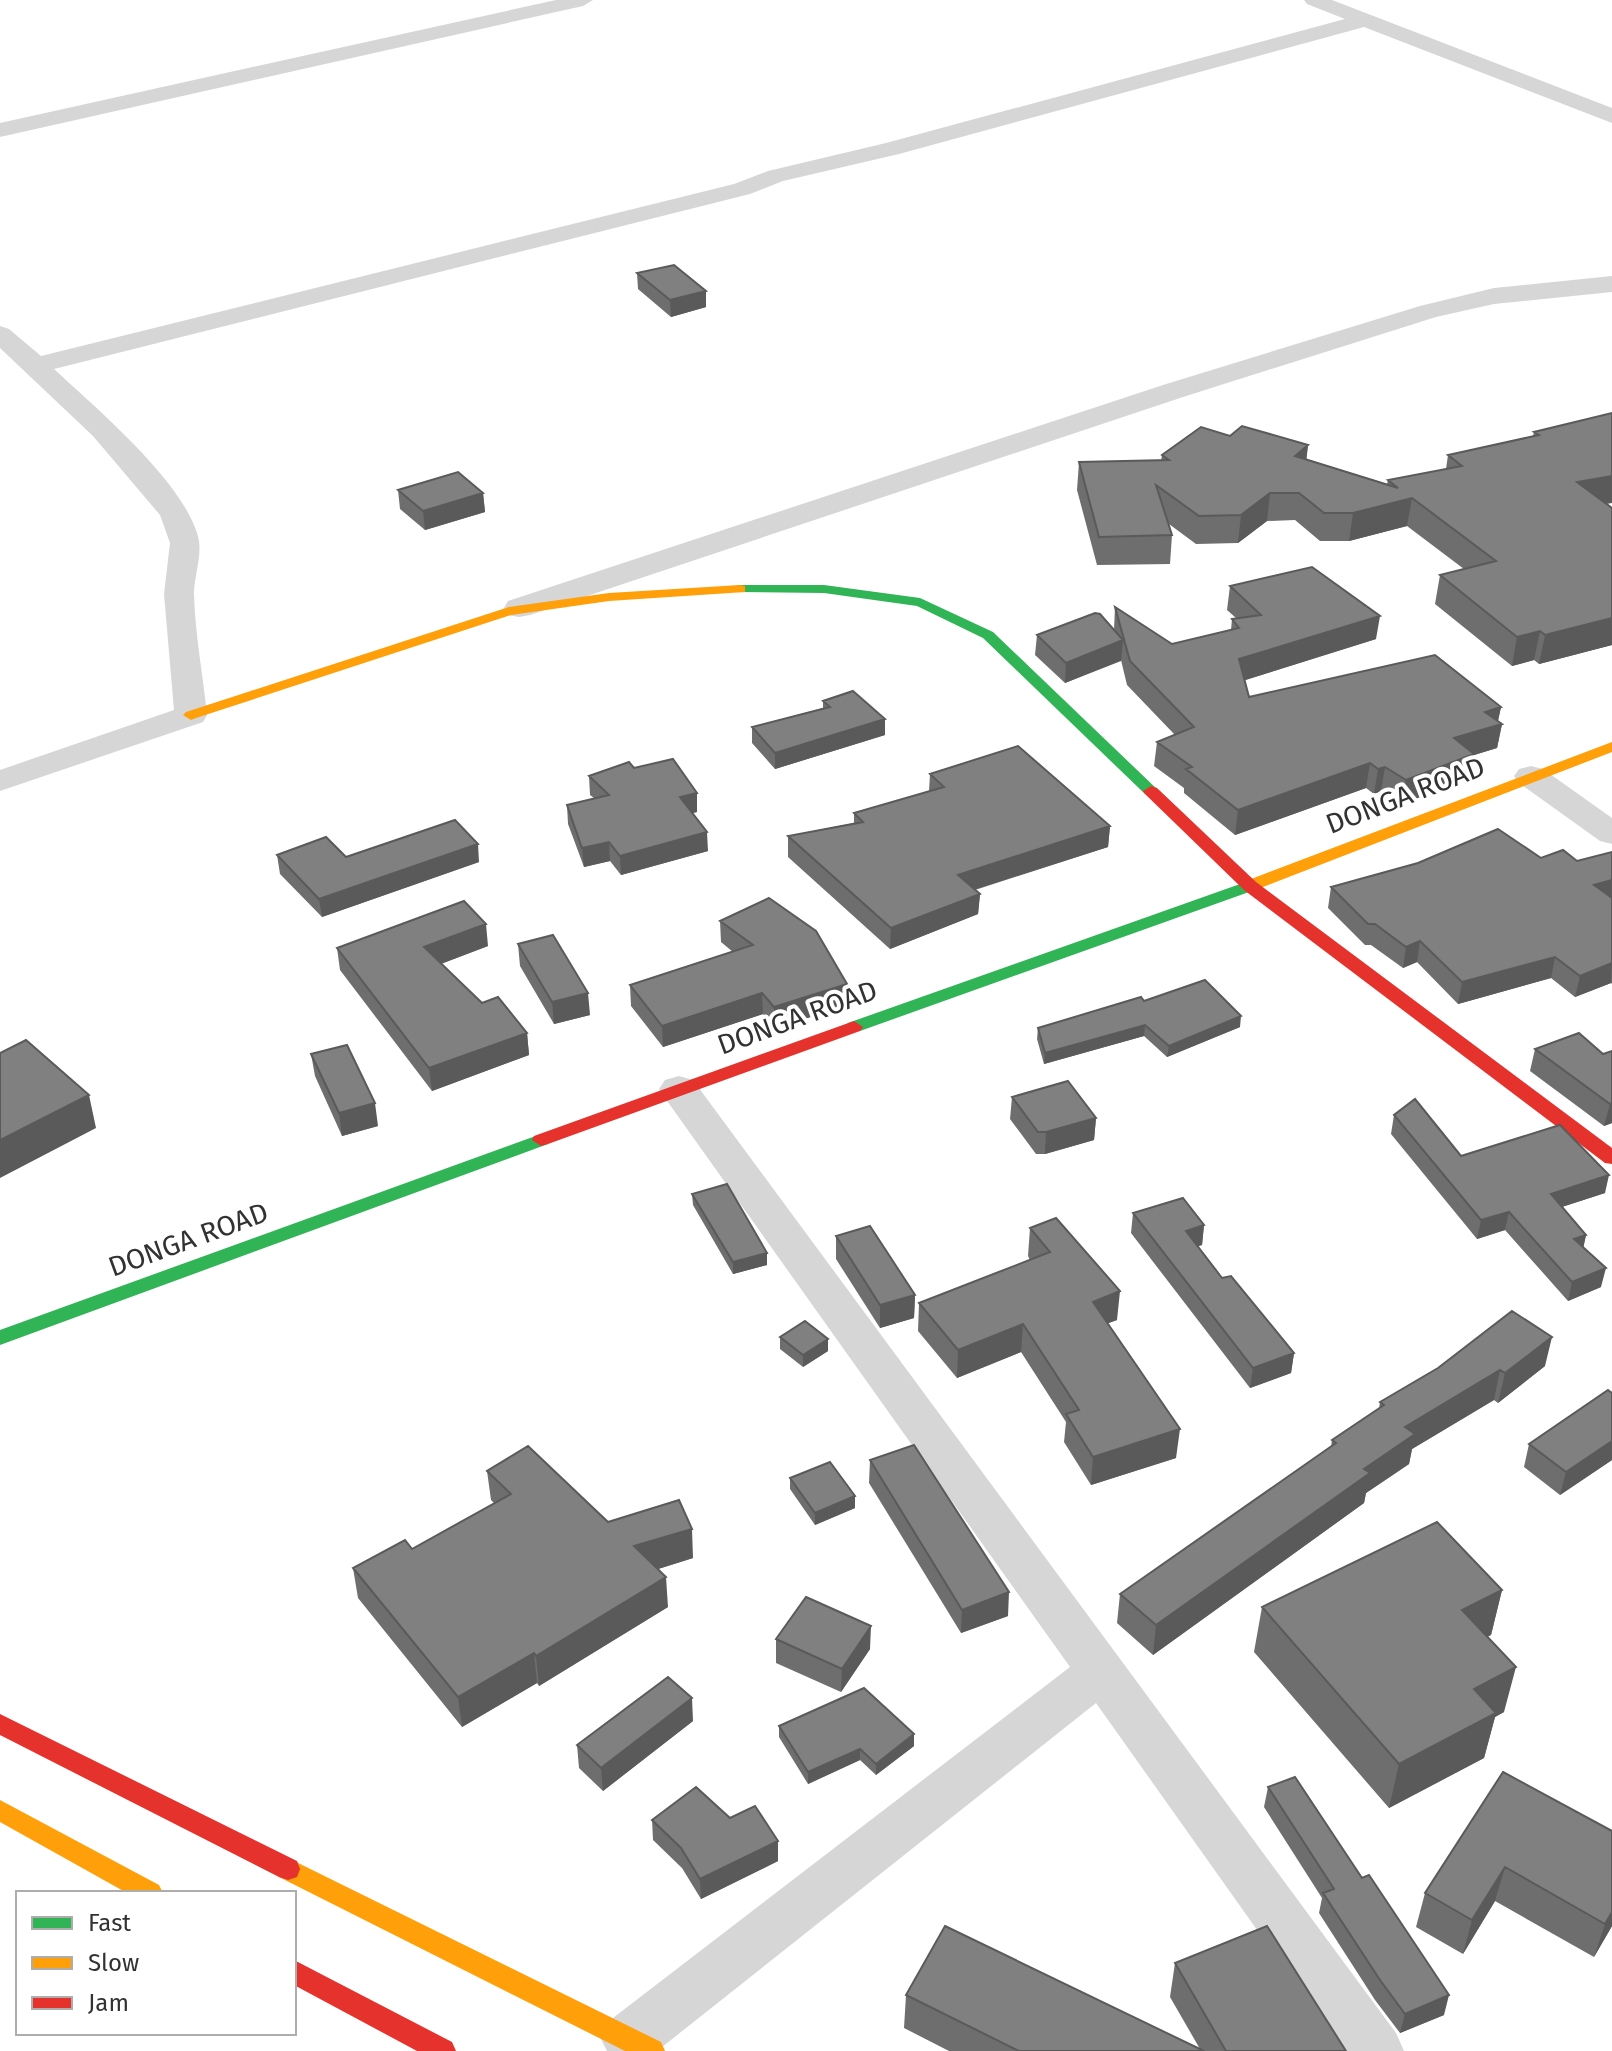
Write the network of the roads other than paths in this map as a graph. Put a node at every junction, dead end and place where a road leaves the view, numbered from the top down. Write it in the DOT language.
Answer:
graph roads {
  1 [pos="583,0"];
  2 [pos="1314,0"];
  3 [pos="1365,20"];
  4 [pos="1612,116"];
  5 [pos="0,130"];
  6 [pos="1612,284"];
  7 [pos="0,334"];
  8 [pos="37,365"];
  9 [pos="509,611"];
  10 [pos="191,715"];
  11 [pos="1612,747"];
  12 [pos="1531,776"];
  13 [pos="0,781"];
  14 [pos="1612,834"];
  15 [pos="1250,886"];
  16 [pos="679,1089"];
  17 [pos="1612,1158"];
  18 [pos="0,1338"];
  19 [pos="1100,1672"];
  20 [pos="0,1724"];
  21 [pos="0,1810"];
  22 [pos="146,1891"];
  23 [pos="296,1973"];
  24 [pos="641,2045"];
  25 [pos="443,2051"];
  26 [pos="1376,2051"];
  1 -- 5 [label="street"];
  2 -- 3 [label="street"];
  3 -- 4 [label="street"];
  3 -- 8 [label="street"];
  6 -- 9 [label="street"];
  7 -- 8 [label="street"];
  8 -- 10 [label="street"];
  9 -- 10 [label="street"];
  9 -- 15 [label="street"];
  10 -- 13 [label="street"];
  11 -- 12 [label="street, DONGA ROAD"];
  12 -- 14 [label="street"];
  12 -- 15 [label="street, DONGA ROAD"];
  15 -- 16 [label="street, DONGA ROAD"];
  15 -- 17 [label="street"];
  16 -- 18 [label="street, DONGA ROAD"];
  16 -- 19 [label="street"];
  19 -- 24 [label="street"];
  19 -- 26 [label="street"];
  20 -- 24 [label="street"];
  21 -- 22 [label="street"];
  23 -- 25 [label="street"];
}
